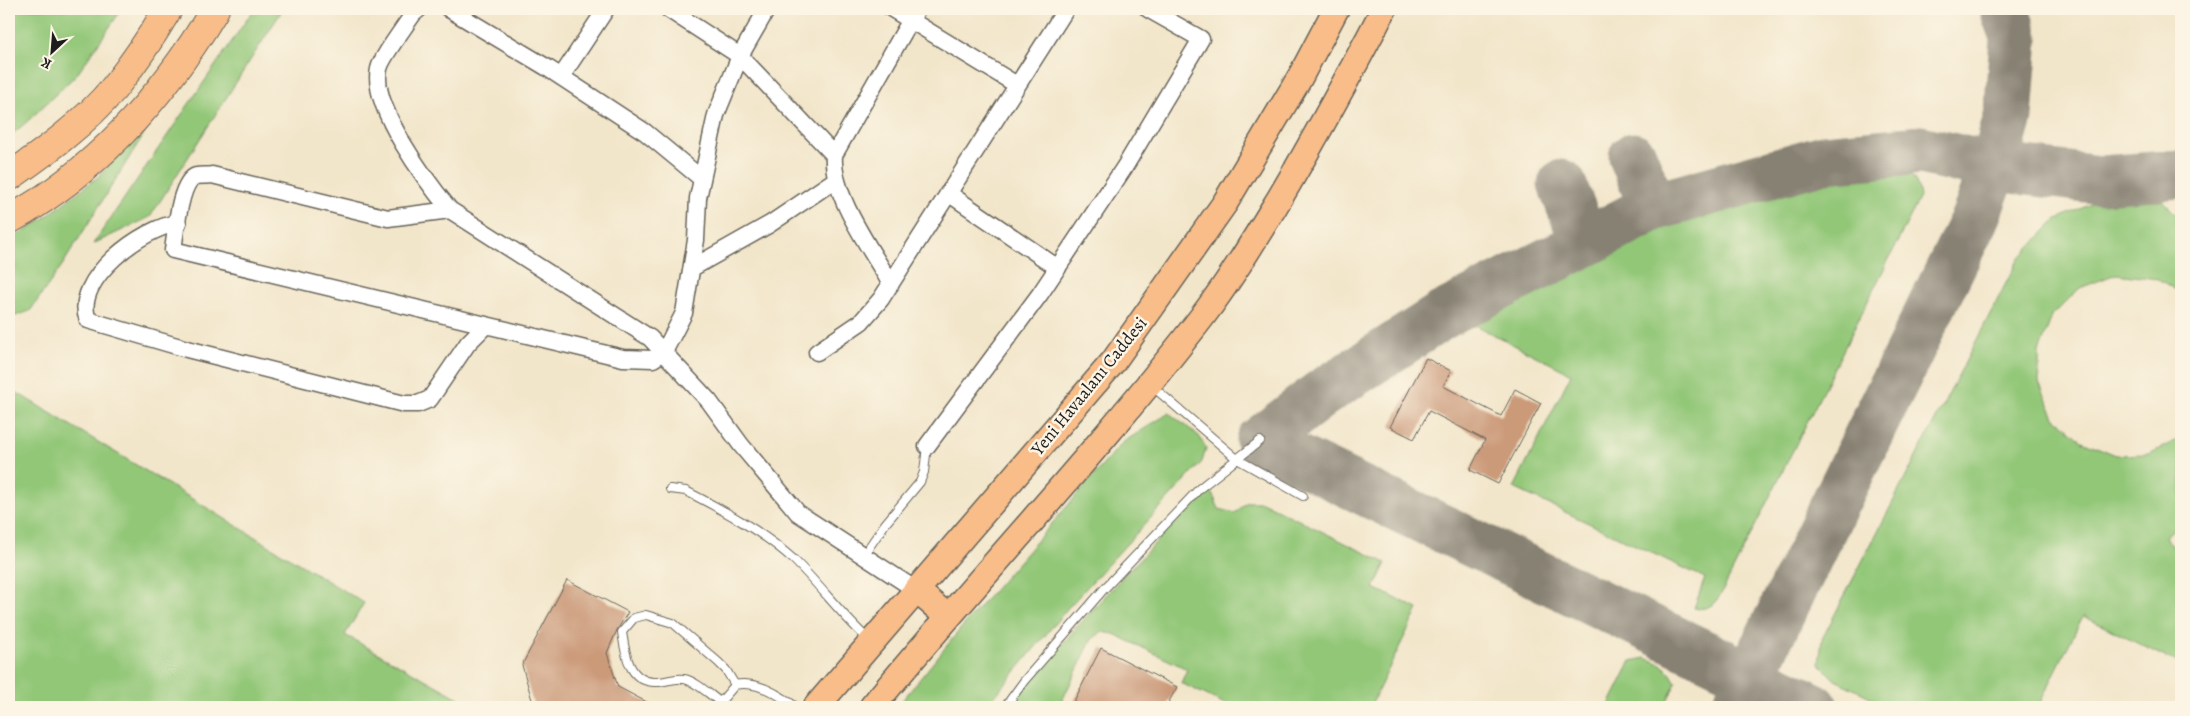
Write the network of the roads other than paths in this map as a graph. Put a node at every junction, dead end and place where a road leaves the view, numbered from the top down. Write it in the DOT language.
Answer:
graph roads {
  1 [pos="168,9"];
  2 [pos="215,9"];
  3 [pos="419,9"];
  4 [pos="450,9"];
  5 [pos="606,9"];
  6 [pos="668,9"];
  7 [pos="767,9"];
  8 [pos="892,9"];
  9 [pos="1066,9"];
  10 [pos="1148,9"];
  11 [pos="1336,9"];
  12 [pos="1384,9"];
  13 [pos="914,15"];
  14 [pos="740,56"];
  15 [pos="561,77"];
  16 [pos="1017,85"];
  17 [pos="834,155"];
  18 [pos="9,177"];
  19 [pos="702,179"];
  20 [pos="835,180"];
  21 [pos="948,193"];
  22 [pos="450,210"];
  23 [pos="9,220"];
  24 [pos="178,223"];
  25 [pos="692,268"];
  26 [pos="1058,268"];
  27 [pos="891,284"];
  28 [pos="485,326"];
  29 [pos="664,352"];
  30 [pos="817,352"];
  31 [pos="1148,382"];
  32 [pos="1260,441"];
  33 [pos="927,446"];
  34 [pos="1237,458"];
  35 [pos="670,489"];
  36 [pos="1303,496"];
  37 [pos="863,556"];
  38 [pos="916,590"];
  39 [pos="947,616"];
  40 [pos="871,642"];
  41 [pos="735,686"];
  42 [pos="718,704"];
  43 [pos="796,707"];
  44 [pos="816,707"];
  45 [pos="872,707"];
  46 [pos="1005,707"];
  1 -- 18 [label="highway"];
  2 -- 23 [label="highway"];
  3 -- 22 [label="street"];
  4 -- 15 [label="street"];
  5 -- 15 [label="street"];
  6 -- 14 [label="street"];
  7 -- 14 [label="street"];
  8 -- 13 [label="street"];
  9 -- 16 [label="street"];
  10 -- 26 [label="street"];
  11 -- 38 [label="main road, Yeni Havaalanı Caddesi"];
  12 -- 31 [label="main road"];
  13 -- 16 [label="street"];
  13 -- 17 [label="street"];
  14 -- 17 [label="street"];
  14 -- 19 [label="street"];
  15 -- 19 [label="street"];
  16 -- 21 [label="street"];
  17 -- 20 [label="street"];
  19 -- 25 [label="street"];
  20 -- 25 [label="street"];
  20 -- 27 [label="street"];
  21 -- 26 [label="street"];
  21 -- 27 [label="street"];
  22 -- 24 [label="street"];
  22 -- 29 [label="street"];
  24 -- 28 [label="street"];
  24 -- 28 [label="street"];
  25 -- 29 [label="street"];
  26 -- 33 [label="street"];
  27 -- 30 [label="street"];
  28 -- 29 [label="street"];
  29 -- 37 [label="street"];
  31 -- 34 [label="lane"];
  31 -- 39 [label="main road"];
  32 -- 34 [label="lane"];
  33 -- 37 [label="lane"];
  34 -- 36 [label="lane"];
  34 -- 46 [label="lane"];
  35 -- 40 [label="lane"];
  37 -- 38 [label="street"];
  38 -- 39 [label="main road"];
  38 -- 40 [label="main road, Yeni Havaalanı Caddesi"];
  39 -- 45 [label="main road"];
  40 -- 44 [label="main road, Yeni Havaalanı Caddesi"];
  41 -- 42 [label="lane"];
  41 -- 42 [label="lane"];
  41 -- 43 [label="lane"];
}
